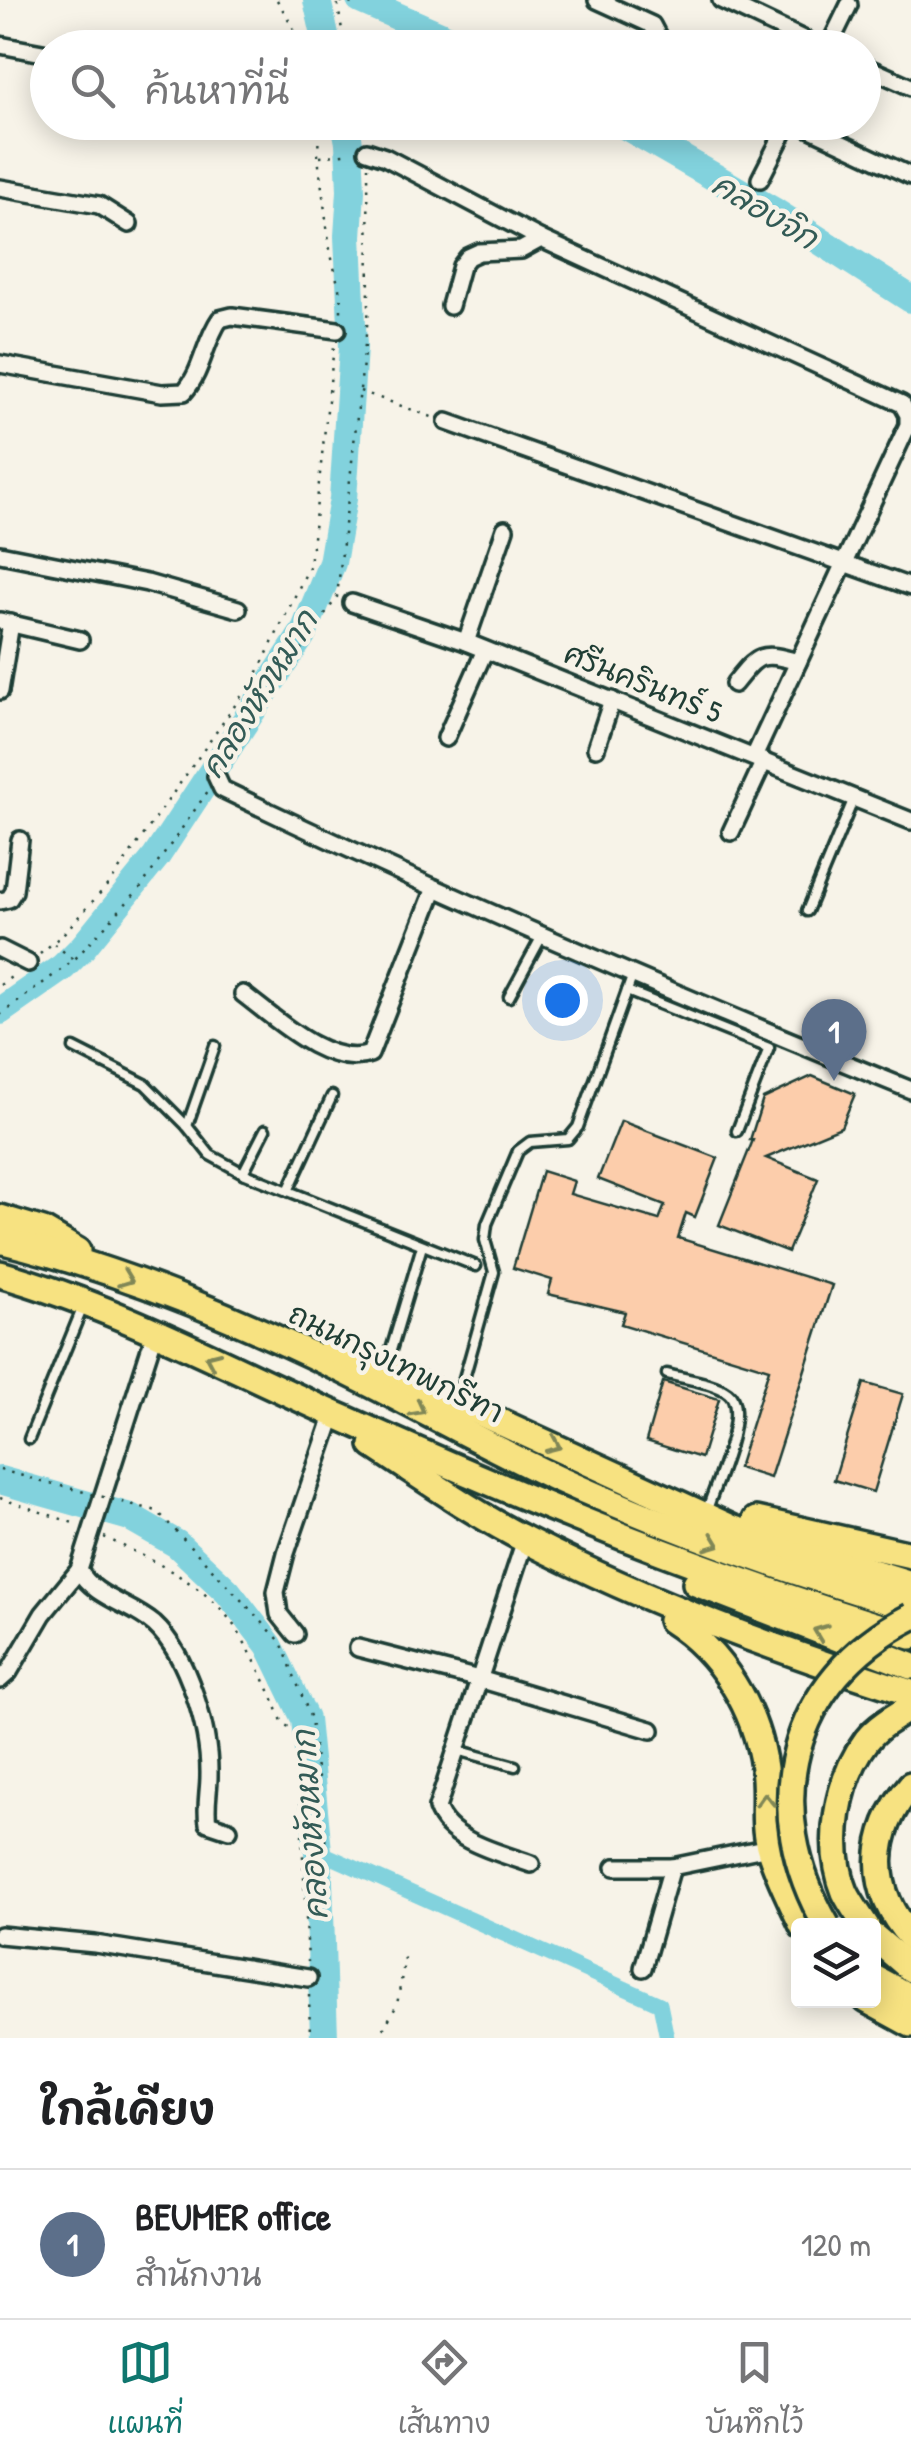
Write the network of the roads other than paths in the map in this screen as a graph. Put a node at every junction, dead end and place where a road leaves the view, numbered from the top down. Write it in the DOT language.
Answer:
graph roads {
  1 [pos="597,0"];
  2 [pos="721,0"];
  3 [pos="849,5"];
  4 [pos="655,30"];
  5 [pos="786,30"];
  6 [pos="835,30"];
  7 [pos="0,45"];
  8 [pos="30,51"];
  9 [pos="881,74"];
  10 [pos="911,87"];
  11 [pos="783,140"];
  12 [pos="832,140"];
  13 [pos="362,152"];
  14 [pos="911,176"];
  15 [pos="760,179"];
  16 [pos="0,188"];
  17 [pos="129,224"];
  18 [pos="541,239"];
  19 [pos="450,306"];
  20 [pos="336,330"];
  21 [pos="0,364"];
  22 [pos="448,422"];
  23 [pos="505,529"];
  24 [pos="0,554"];
  25 [pos="842,564"];
  26 [pos="910,584"];
  27 [pos="352,602"];
  28 [pos="238,609"];
  29 [pos="6,622"];
  30 [pos="80,640"];
  31 [pos="466,642"];
  32 [pos="485,650"];
  33 [pos="798,662"];
  34 [pos="734,684"];
  35 [pos="0,692"];
  36 [pos="612,700"];
  37 [pos="446,738"];
  38 [pos="596,748"];
  39 [pos="759,759"];
  40 [pos="216,776"];
  41 [pos="854,798"];
  42 [pos="911,821"];
  43 [pos="730,832"];
  44 [pos="20,840"];
  45 [pos="435,888"];
  46 [pos="0,901"];
  47 [pos="807,911"];
  48 [pos="542,936"];
  49 [pos="0,949"];
  50 [pos="28,963"];
  51 [pos="630,984"];
  52 [pos="244,994"];
  53 [pos="509,997"];
  54 [pos="215,1046"];
  55 [pos="74,1048"];
  56 [pos="911,1090"];
  57 [pos="332,1096"];
  58 [pos="187,1126"];
  59 [pos="266,1130"];
  60 [pos="737,1131"];
  61 [pos="244,1173"];
  62 [pos="288,1190"];
  63 [pos="0,1218"];
  64 [pos="0,1240"];
  65 [pos="422,1246"];
  66 [pos="84,1263"];
  67 [pos="476,1266"];
  68 [pos="0,1274"];
  69 [pos="0,1292"];
  70 [pos="82,1300"];
  71 [pos="236,1320"];
  72 [pos="155,1333"];
  73 [pos="384,1370"];
  74 [pos="667,1374"];
  75 [pos="301,1399"];
  76 [pos="457,1402"];
  77 [pos="332,1419"];
  78 [pos="29,1438"];
  79 [pos="642,1485"];
  80 [pos="527,1500"];
  81 [pos="708,1506"];
  82 [pos="525,1540"];
  83 [pos="911,1555"];
  84 [pos="579,1566"];
  85 [pos="79,1570"];
  86 [pos="754,1573"];
  87 [pos="911,1584"];
  88 [pos="911,1608"];
  89 [pos="911,1617"];
  90 [pos="295,1634"];
  91 [pos="911,1636"];
  92 [pos="358,1648"];
  93 [pos="911,1666"];
  94 [pos="479,1679"];
  95 [pos="0,1680"];
  96 [pos="911,1693"];
  97 [pos="911,1707"];
  98 [pos="650,1730"];
  99 [pos="456,1750"];
  100 [pos="515,1766"];
  101 [pos="911,1785"];
  102 [pos="229,1830"];
  103 [pos="769,1847"];
  104 [pos="531,1864"];
  105 [pos="616,1867"];
  106 [pos="672,1867"];
  107 [pos="800,1918"];
  108 [pos="822,1918"];
  109 [pos="861,1918"];
  110 [pos="0,1935"];
  111 [pos="911,1937"];
  112 [pos="881,1942"];
  113 [pos="643,1968"];
  114 [pos="911,1969"];
  115 [pos="308,1978"];
  116 [pos="881,1982"];
  117 [pos="911,1998"];
  118 [pos="881,2007"];
  119 [pos="911,2024"];
  1 -- 4 [label="street"];
  2 -- 5 [label="street"];
  3 -- 6 [label="street"];
  7 -- 8 [label="street"];
  9 -- 10 [label="street"];
  11 -- 15 [label="street"];
  12 -- 14 [label="street"];
  13 -- 18 [label="street"];
  16 -- 17 [label="street"];
  18 -- 19 [label="street"];
  18 -- 25 [label="street"];
  20 -- 21 [label="street"];
  22 -- 25 [label="street"];
  23 -- 31 [label="street"];
  24 -- 28 [label="street"];
  25 -- 26 [label="street"];
  25 -- 33 [label="street"];
  27 -- 31 [label="street, ศรีนครินทร์ 5"];
  29 -- 30 [label="street"];
  29 -- 35 [label="street"];
  31 -- 32 [label="street, ศรีนครินทร์ 5"];
  32 -- 36 [label="street, ศรีนครินทร์ 5"];
  32 -- 37 [label="street"];
  33 -- 34 [label="street"];
  33 -- 39 [label="street"];
  36 -- 38 [label="street"];
  36 -- 39 [label="street, ศรีนครินทร์ 5"];
  39 -- 41 [label="street, ศรีนครินทร์ 5"];
  39 -- 43 [label="street"];
  40 -- 45 [label="street"];
  41 -- 42 [label="street, ศรีนครินทร์ 5"];
  41 -- 47 [label="lane"];
  44 -- 46 [label="street"];
  45 -- 48 [label="street"];
  45 -- 52 [label="street"];
  48 -- 51 [label="street"];
  48 -- 53 [label="lane"];
  49 -- 50 [label="street"];
  51 -- 56 [label="street"];
  51 -- 60 [label="lane"];
  51 -- 76 [label="lane"];
  54 -- 58 [label="lane"];
  55 -- 58 [label="lane"];
  57 -- 62 [label="lane"];
  58 -- 61 [label="lane"];
  59 -- 61 [label="lane"];
  61 -- 62 [label="lane"];
  62 -- 65 [label="lane"];
  63 -- 66 [label="main road"];
  64 -- 66 [label="main road, ถนนกรุงเทพกรีฑา"];
  65 -- 67 [label="lane"];
  65 -- 73 [label="lane"];
  66 -- 71 [label="main road, ถนนกรุงเทพกรีฑา, one-way"];
  68 -- 70 [label="main road"];
  69 -- 70 [label="main road"];
  70 -- 72 [label="main road"];
  70 -- 78 [label="lane"];
  71 -- 73 [label="main road"];
  71 -- 86 [label="main road, ถนนกรุงเทพกรีฑา, one-way"];
  75 -- 72 [label="main road, one-way"];
  72 -- 85 [label="street"];
  73 -- 76 [label="main road"];
  74 -- 81 [label="lane"];
  75 -- 77 [label="main road"];
  75 -- 80 [label="main road"];
  76 -- 79 [label="main road, one-way"];
  77 -- 82 [label="main road"];
  77 -- 90 [label="street"];
  79 -- 81 [label="main road"];
  79 -- 87 [label="main road"];
  80 -- 86 [label="main road"];
  93 -- 80 [label="main road, one-way"];
  81 -- 83 [label="main road"];
  82 -- 84 [label="main road"];
  82 -- 94 [label="street"];
  84 -- 96 [label="main road"];
  103 -- 84 [label="main road, one-way"];
  85 -- 95 [label="street"];
  85 -- 102 [label="street"];
  86 -- 88 [label="main road"];
  86 -- 91 [label="main road"];
  89 -- 108 [label="main road, bridge"];
  92 -- 94 [label="street"];
  94 -- 98 [label="street"];
  94 -- 99 [label="street"];
  97 -- 109 [label="main road"];
  99 -- 100 [label="lane"];
  99 -- 104 [label="street"];
  101 -- 111 [label="main road"];
  103 -- 106 [label="street"];
  103 -- 107 [label="main road"];
  105 -- 106 [label="street"];
  106 -- 113 [label="street"];
  110 -- 115 [label="street"];
  112 -- 114 [label="main road"];
  116 -- 117 [label="main road"];
  118 -- 119 [label="main road"];
}
